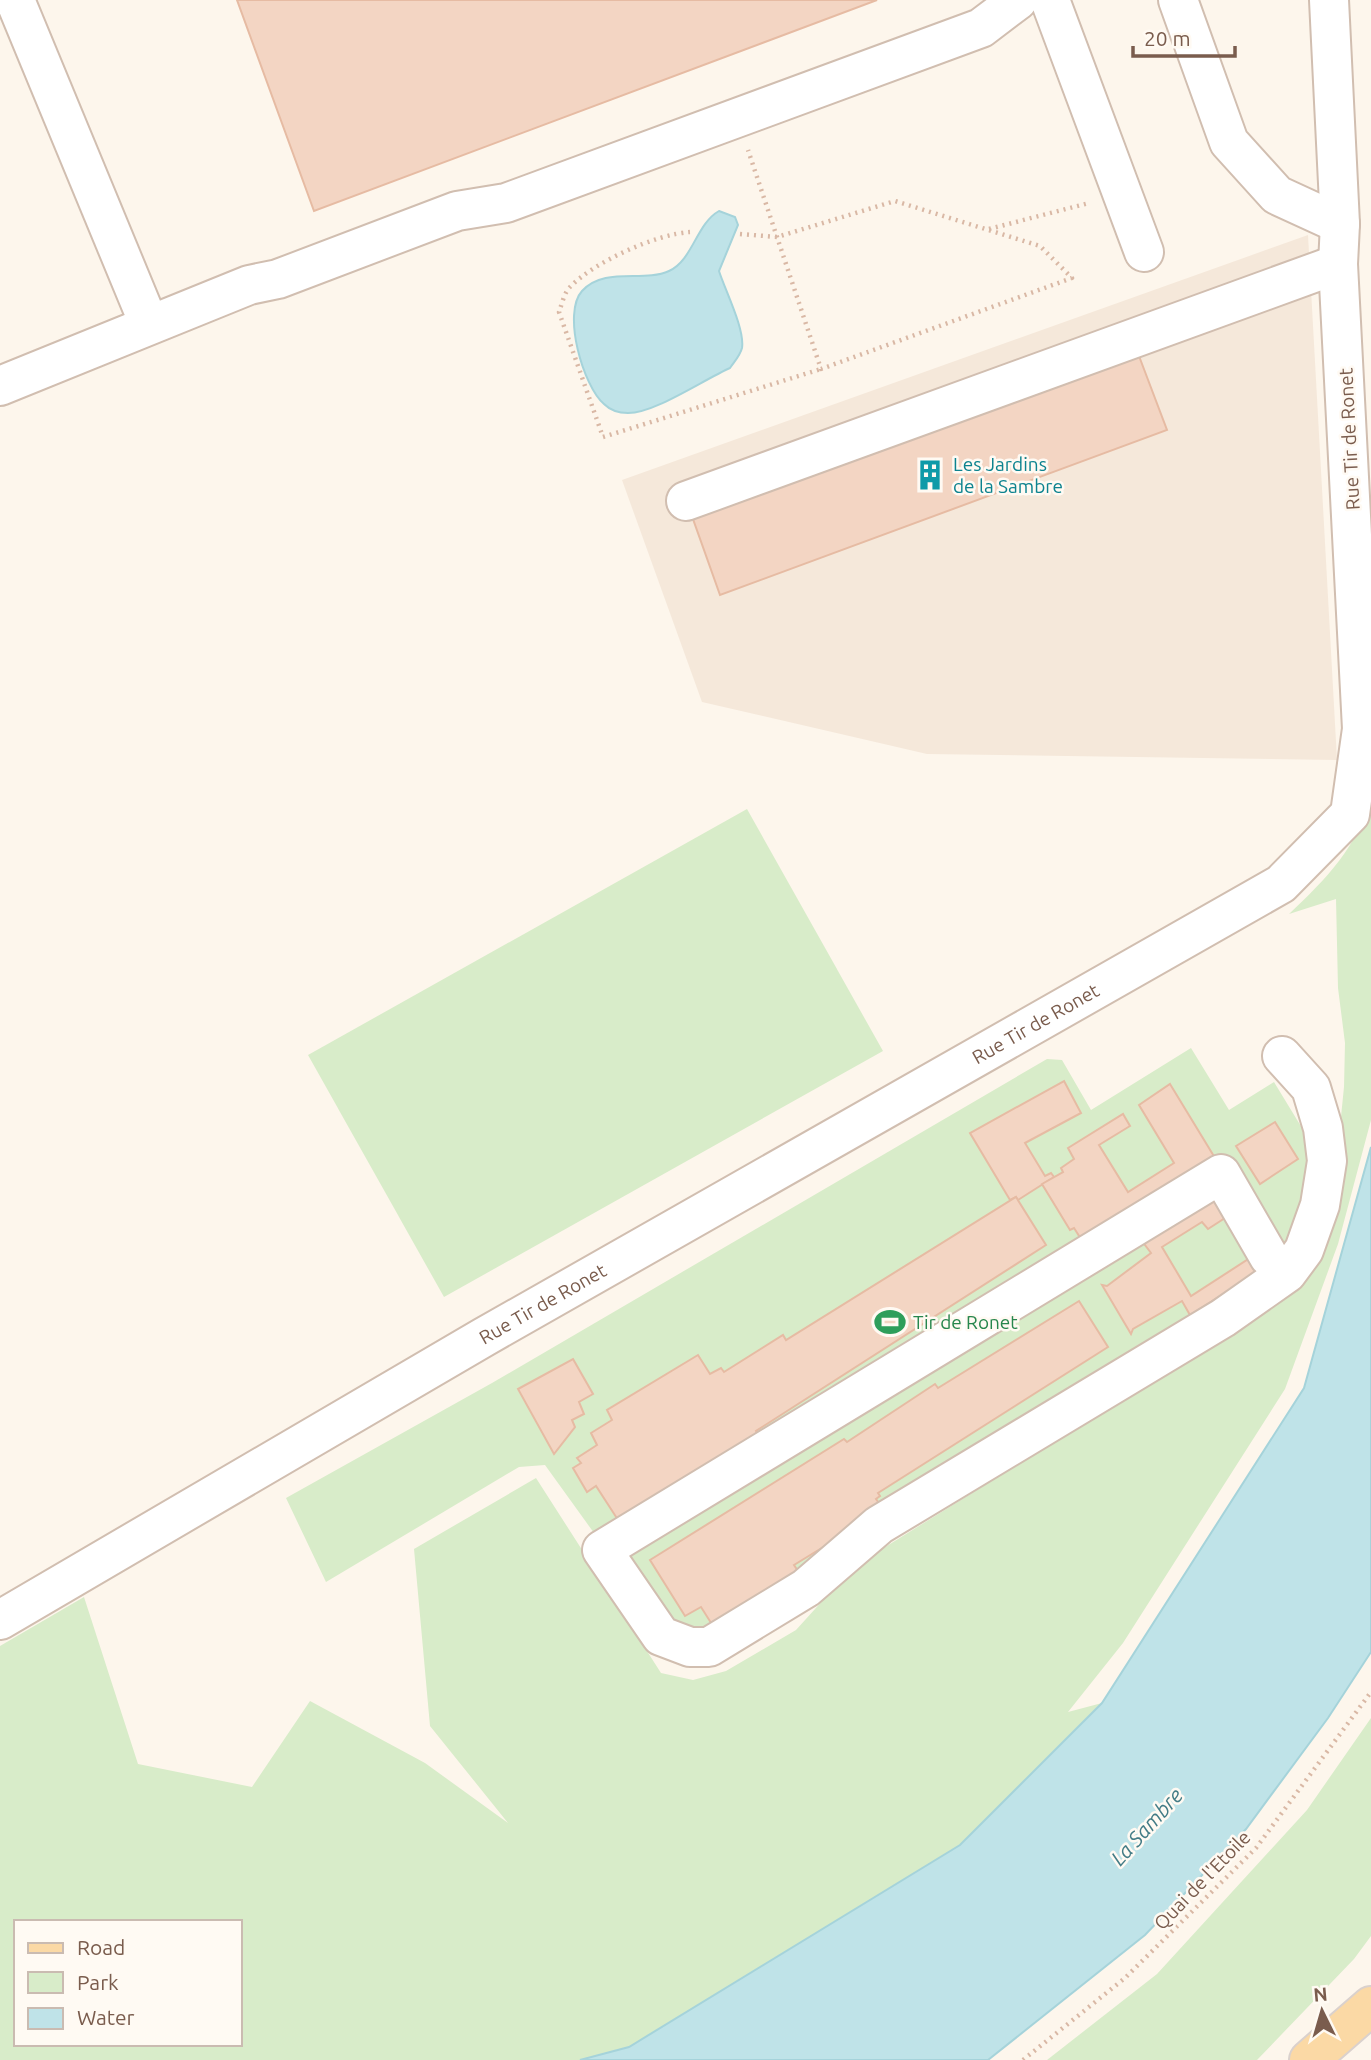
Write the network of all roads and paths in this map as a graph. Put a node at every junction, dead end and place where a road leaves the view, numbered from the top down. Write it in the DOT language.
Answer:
graph roads {
  1 [pos="15,0"];
  2 [pos="1018,0"];
  3 [pos="1050,0"];
  4 [pos="1178,0"];
  5 [pos="1329,0"];
  6 [pos="738,118"];
  7 [pos="1123,194"];
  8 [pos="1340,224"];
  9 [pos="988,229"];
  10 [pos="690,232"];
  11 [pos="740,234"];
  12 [pos="777,237"];
  13 [pos="1144,253"];
  14 [pos="1338,264"];
  15 [pos="149,324"];
  16 [pos="821,369"];
  17 [pos="0,386"];
  18 [pos="686,501"];
  19 [pos="1282,1056"];
  20 [pos="1269,1256"];
  21 [pos="0,1620"];
  22 [pos="1371,1692"];
  23 [pos="1371,2006"];
  24 [pos="1023,2060"];
  25 [pos="1309,2060"];
  1 -- 15 [label="street"];
  2 -- 6 [label="street"];
  3 -- 7 [label="street"];
  4 -- 8 [label="street"];
  5 -- 8 [label="street, Rue Tir de Ronet"];
  6 -- 12 [label="path"];
  6 -- 15 [label="street"];
  7 -- 9 [label="path"];
  7 -- 13 [label="street"];
  8 -- 14 [label="street, Rue Tir de Ronet"];
  9 -- 12 [label="path"];
  9 -- 16 [label="path"];
  10 -- 16 [label="path"];
  11 -- 12 [label="path"];
  12 -- 16 [label="path"];
  14 -- 18 [label="street"];
  14 -- 21 [label="street, Rue Tir de Ronet"];
  15 -- 17 [label="street"];
  19 -- 20 [label="street"];
  22 -- 24 [label="path, Quai de l'Etoile"];
  23 -- 25 [label="main road"];
}
